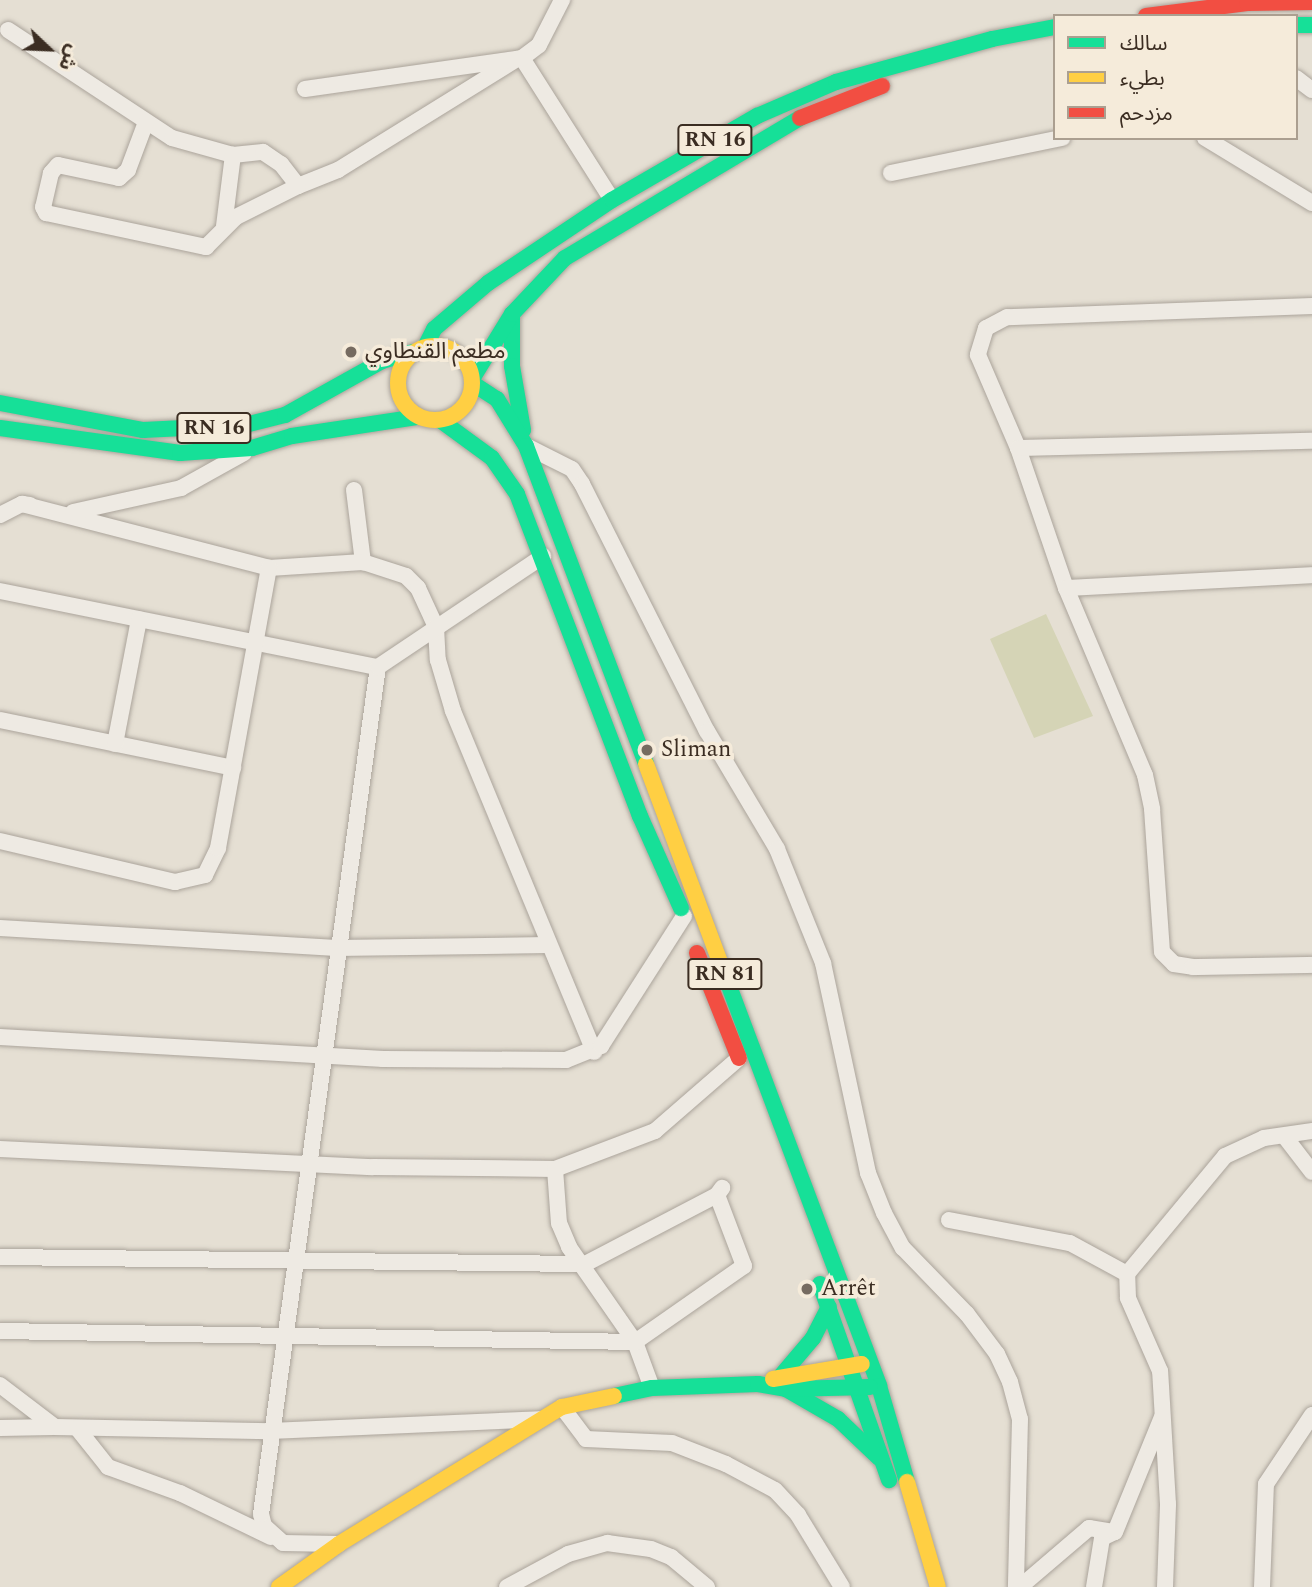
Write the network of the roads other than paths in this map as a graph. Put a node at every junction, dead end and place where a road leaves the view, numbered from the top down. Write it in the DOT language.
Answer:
graph roads {
  1 [pos="562,0"];
  2 [pos="1247,1"];
  3 [pos="1312,2"];
  4 [pos="1159,14"];
  5 [pos="1053,27"];
  6 [pos="9,30"];
  7 [pos="520,58"];
  8 [pos="982,60"];
  9 [pos="305,89"];
  10 [pos="146,122"];
  11 [pos="1053,140"];
  12 [pos="1208,140"];
  13 [pos="233,155"];
  14 [pos="891,173"];
  15 [pos="298,186"];
  16 [pos="612,200"];
  17 [pos="1312,203"];
  18 [pos="224,226"];
  19 [pos="1312,306"];
  20 [pos="512,314"];
  21 [pos="419,350"];
  22 [pos="472,381"];
  23 [pos="0,403"];
  24 [pos="417,417"];
  25 [pos="263,420"];
  26 [pos="440,420"];
  27 [pos="0,428"];
  28 [pos="1312,441"];
  29 [pos="526,446"];
  30 [pos="251,447"];
  31 [pos="1018,449"];
  32 [pos="354,490"];
  33 [pos="22,504"];
  34 [pos="0,515"];
  35 [pos="543,556"];
  36 [pos="363,562"];
  37 [pos="269,568"];
  38 [pos="1312,575"];
  39 [pos="1066,588"];
  40 [pos="0,591"];
  41 [pos="139,619"];
  42 [pos="436,627"];
  43 [pos="258,643"];
  44 [pos="378,667"];
  45 [pos="0,720"];
  46 [pos="115,744"];
  47 [pos="233,768"];
  48 [pos="0,841"];
  49 [pos="684,916"];
  50 [pos="0,928"];
  51 [pos="548,945"];
  52 [pos="336,948"];
  53 [pos="1312,965"];
  54 [pos="0,1037"];
  55 [pos="594,1052"];
  56 [pos="322,1055"];
  57 [pos="740,1058"];
  58 [pos="1312,1131"];
  59 [pos="766,1137"];
  60 [pos="1285,1137"];
  61 [pos="0,1149"];
  62 [pos="307,1161"];
  63 [pos="555,1169"];
  64 [pos="1312,1172"];
  65 [pos="950,1220"];
  66 [pos="0,1257"];
  67 [pos="295,1259"];
  68 [pos="585,1264"];
  69 [pos="814,1268"];
  70 [pos="1127,1274"];
  71 [pos="829,1307"];
  72 [pos="0,1331"];
  73 [pos="284,1332"];
  74 [pos="635,1342"];
  75 [pos="871,1363"];
  76 [pos="849,1366"];
  77 [pos="783,1383"];
  78 [pos="0,1385"];
  79 [pos="879,1386"];
  80 [pos="652,1388"];
  81 [pos="858,1389"];
  82 [pos="562,1407"];
  83 [pos="1165,1412"];
  84 [pos="1312,1415"];
  85 [pos="540,1419"];
  86 [pos="55,1427"];
  87 [pos="0,1428"];
  88 [pos="77,1428"];
  89 [pos="270,1431"];
  90 [pos="884,1463"];
  91 [pos="1115,1532"];
  92 [pos="283,1543"];
  93 [pos="339,1544"];
  94 [pos="279,1587"];
  95 [pos="507,1587"];
  96 [pos="707,1587"];
  97 [pos="842,1587"];
  98 [pos="921,1587"];
  99 [pos="938,1587"];
  100 [pos="1018,1587"];
  101 [pos="1094,1587"];
  102 [pos="1165,1587"];
  103 [pos="1262,1587"];
  1 -- 7 [label="street"];
  2 -- 3 [label="main road"];
  2 -- 4 [label="main road"];
  5 -- 16 [label="main road, RN 16"];
  6 -- 10 [label="street"];
  7 -- 9 [label="street"];
  7 -- 15 [label="street"];
  7 -- 16 [label="street"];
  8 -- 20 [label="main road, RN 16"];
  10 -- 13 [label="street"];
  10 -- 18 [label="street"];
  11 -- 14 [label="street"];
  12 -- 17 [label="street"];
  13 -- 15 [label="street"];
  13 -- 18 [label="street"];
  15 -- 18 [label="street"];
  16 -- 21 [label="main road, RN 16"];
  19 -- 31 [label="street"];
  20 -- 22 [label="main road, RN 16"];
  20 -- 29 [label="main road"];
  21 -- 22 [label="main road"];
  21 -- 24 [label="main road"];
  21 -- 25 [label="main road, RN 16"];
  22 -- 26 [label="main road"];
  22 -- 29 [label="main road, RN 81"];
  23 -- 25 [label="main road, RN 16"];
  24 -- 26 [label="main road"];
  24 -- 30 [label="main road, RN 16"];
  25 -- 30 [label="street"];
  26 -- 35 [label="main road, RN 81"];
  27 -- 30 [label="main road, RN 16"];
  28 -- 31 [label="street"];
  29 -- 75 [label="main road, RN 81"];
  29 -- 100 [label="street"];
  30 -- 33 [label="street"];
  31 -- 39 [label="street"];
  32 -- 36 [label="street"];
  33 -- 34 [label="street"];
  33 -- 37 [label="street"];
  35 -- 42 [label="street"];
  35 -- 49 [label="main road, RN 81"];
  36 -- 37 [label="street"];
  36 -- 42 [label="street"];
  37 -- 43 [label="street"];
  38 -- 39 [label="street"];
  39 -- 53 [label="street"];
  40 -- 41 [label="street"];
  41 -- 43 [label="street"];
  41 -- 46 [label="street"];
  42 -- 44 [label="street"];
  42 -- 51 [label="street"];
  43 -- 44 [label="street"];
  43 -- 47 [label="street"];
  44 -- 52 [label="street"];
  45 -- 46 [label="street"];
  46 -- 47 [label="street"];
  47 -- 48 [label="street"];
  49 -- 55 [label="street"];
  49 -- 57 [label="main road, RN 81"];
  50 -- 52 [label="street"];
  51 -- 52 [label="street"];
  51 -- 55 [label="street"];
  52 -- 56 [label="street"];
  54 -- 56 [label="street"];
  55 -- 56 [label="street"];
  56 -- 62 [label="street"];
  57 -- 59 [label="main road, RN 81"];
  57 -- 63 [label="street"];
  58 -- 60 [label="street"];
  60 -- 64 [label="street"];
  60 -- 70 [label="street"];
  61 -- 62 [label="street"];
  62 -- 63 [label="street"];
  62 -- 67 [label="street"];
  63 -- 68 [label="street"];
  65 -- 70 [label="street"];
  66 -- 67 [label="street"];
  67 -- 68 [label="street"];
  67 -- 73 [label="street"];
  68 -- 74 [label="street"];
  68 -- 74 [label="street"];
  69 -- 71 [label="main road"];
  70 -- 83 [label="street"];
  71 -- 76 [label="main road"];
  71 -- 77 [label="main road"];
  72 -- 73 [label="street"];
  73 -- 74 [label="street"];
  73 -- 89 [label="street"];
  74 -- 80 [label="street"];
  75 -- 76 [label="main road"];
  75 -- 79 [label="main road, RN 81"];
  76 -- 77 [label="main road"];
  76 -- 81 [label="main road"];
  77 -- 80 [label="main road"];
  77 -- 81 [label="main road"];
  77 -- 90 [label="main road"];
  78 -- 86 [label="street"];
  79 -- 81 [label="main road"];
  79 -- 99 [label="main road, RN 81"];
  80 -- 82 [label="main road"];
  81 -- 90 [label="main road"];
  82 -- 85 [label="main road"];
  82 -- 97 [label="street"];
  83 -- 91 [label="street"];
  83 -- 102 [label="street"];
  84 -- 103 [label="street"];
  85 -- 89 [label="street"];
  85 -- 93 [label="main road"];
  86 -- 87 [label="street"];
  86 -- 88 [label="street"];
  88 -- 89 [label="street"];
  88 -- 92 [label="street"];
  89 -- 92 [label="street"];
  90 -- 98 [label="main road"];
  91 -- 100 [label="street"];
  91 -- 101 [label="street"];
  92 -- 93 [label="street"];
  93 -- 94 [label="main road"];
  95 -- 96 [label="street"];
}
